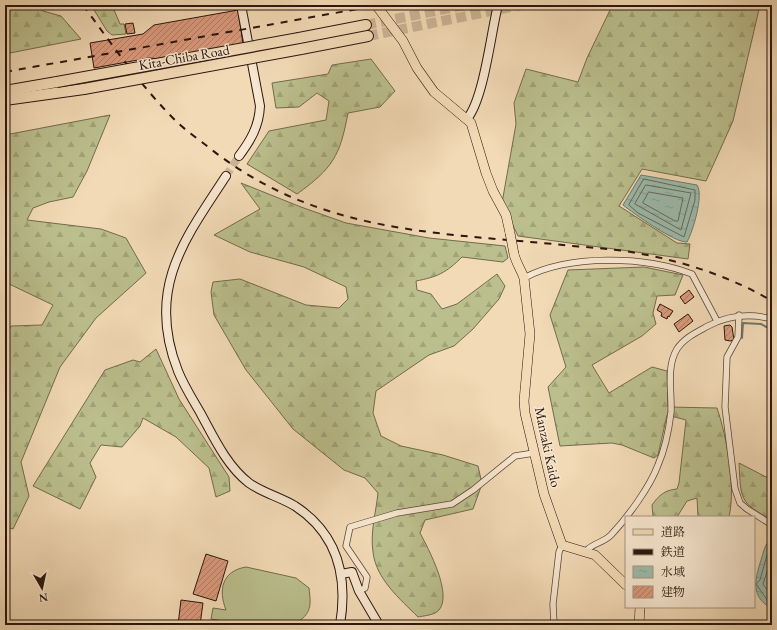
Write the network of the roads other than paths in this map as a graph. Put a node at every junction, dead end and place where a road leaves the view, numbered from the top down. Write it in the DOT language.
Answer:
graph roads {
  1 [pos="241,5"];
  2 [pos="376,5"];
  3 [pos="498,5"];
  4 [pos="366,25"];
  5 [pos="368,36"];
  6 [pos="40,84"];
  7 [pos="5,88"];
  8 [pos="5,91"];
  9 [pos="67,92"];
  10 [pos="5,100"];
  11 [pos="5,107"];
  12 [pos="467,119"];
  13 [pos="239,156"];
  14 [pos="226,176"];
  15 [pos="524,278"];
  16 [pos="739,316"];
  17 [pos="772,319"];
  18 [pos="717,321"];
  19 [pos="534,454"];
  20 [pos="772,525"];
  21 [pos="562,545"];
  22 [pos="589,552"];
  23 [pos="341,574"];
  24 [pos="625,584"];
  25 [pos="359,592"];
  26 [pos="640,608"];
  27 [pos="5,622"];
  28 [pos="9,625"];
  29 [pos="340,625"];
  30 [pos="379,625"];
  31 [pos="554,625"];
  32 [pos="640,625"];
  1 -- 13 [label="street"];
  2 -- 12 [label="main road"];
  3 -- 12 [label="street"];
  4 -- 6 [label="highway, Kita-Chiba Road, bridge"];
  5 -- 9 [label="highway, Kita-Chiba Road, bridge"];
  6 -- 7 [label="highway"];
  6 -- 8 [label="highway, Kita-Chiba Road"];
  9 -- 10 [label="highway, Kita-Chiba Road"];
  9 -- 11 [label="highway"];
  12 -- 15 [label="main road, Manzaki Kaido, bridge"];
  14 -- 23 [label="street"];
  15 -- 18 [label="street"];
  15 -- 19 [label="main road, Manzaki Kaido"];
  16 -- 17 [label="street"];
  16 -- 18 [label="street"];
  16 -- 20 [label="street"];
  18 -- 22 [label="street"];
  19 -- 21 [label="main road, Manzaki Kaido"];
  19 -- 25 [label="street"];
  21 -- 22 [label="main road"];
  21 -- 31 [label="street"];
  22 -- 24 [label="main road"];
  23 -- 25 [label="street"];
  23 -- 29 [label="street"];
  25 -- 30 [label="street"];
  26 -- 32 [label="main road"];
  27 -- 28 [label="street"];
}
